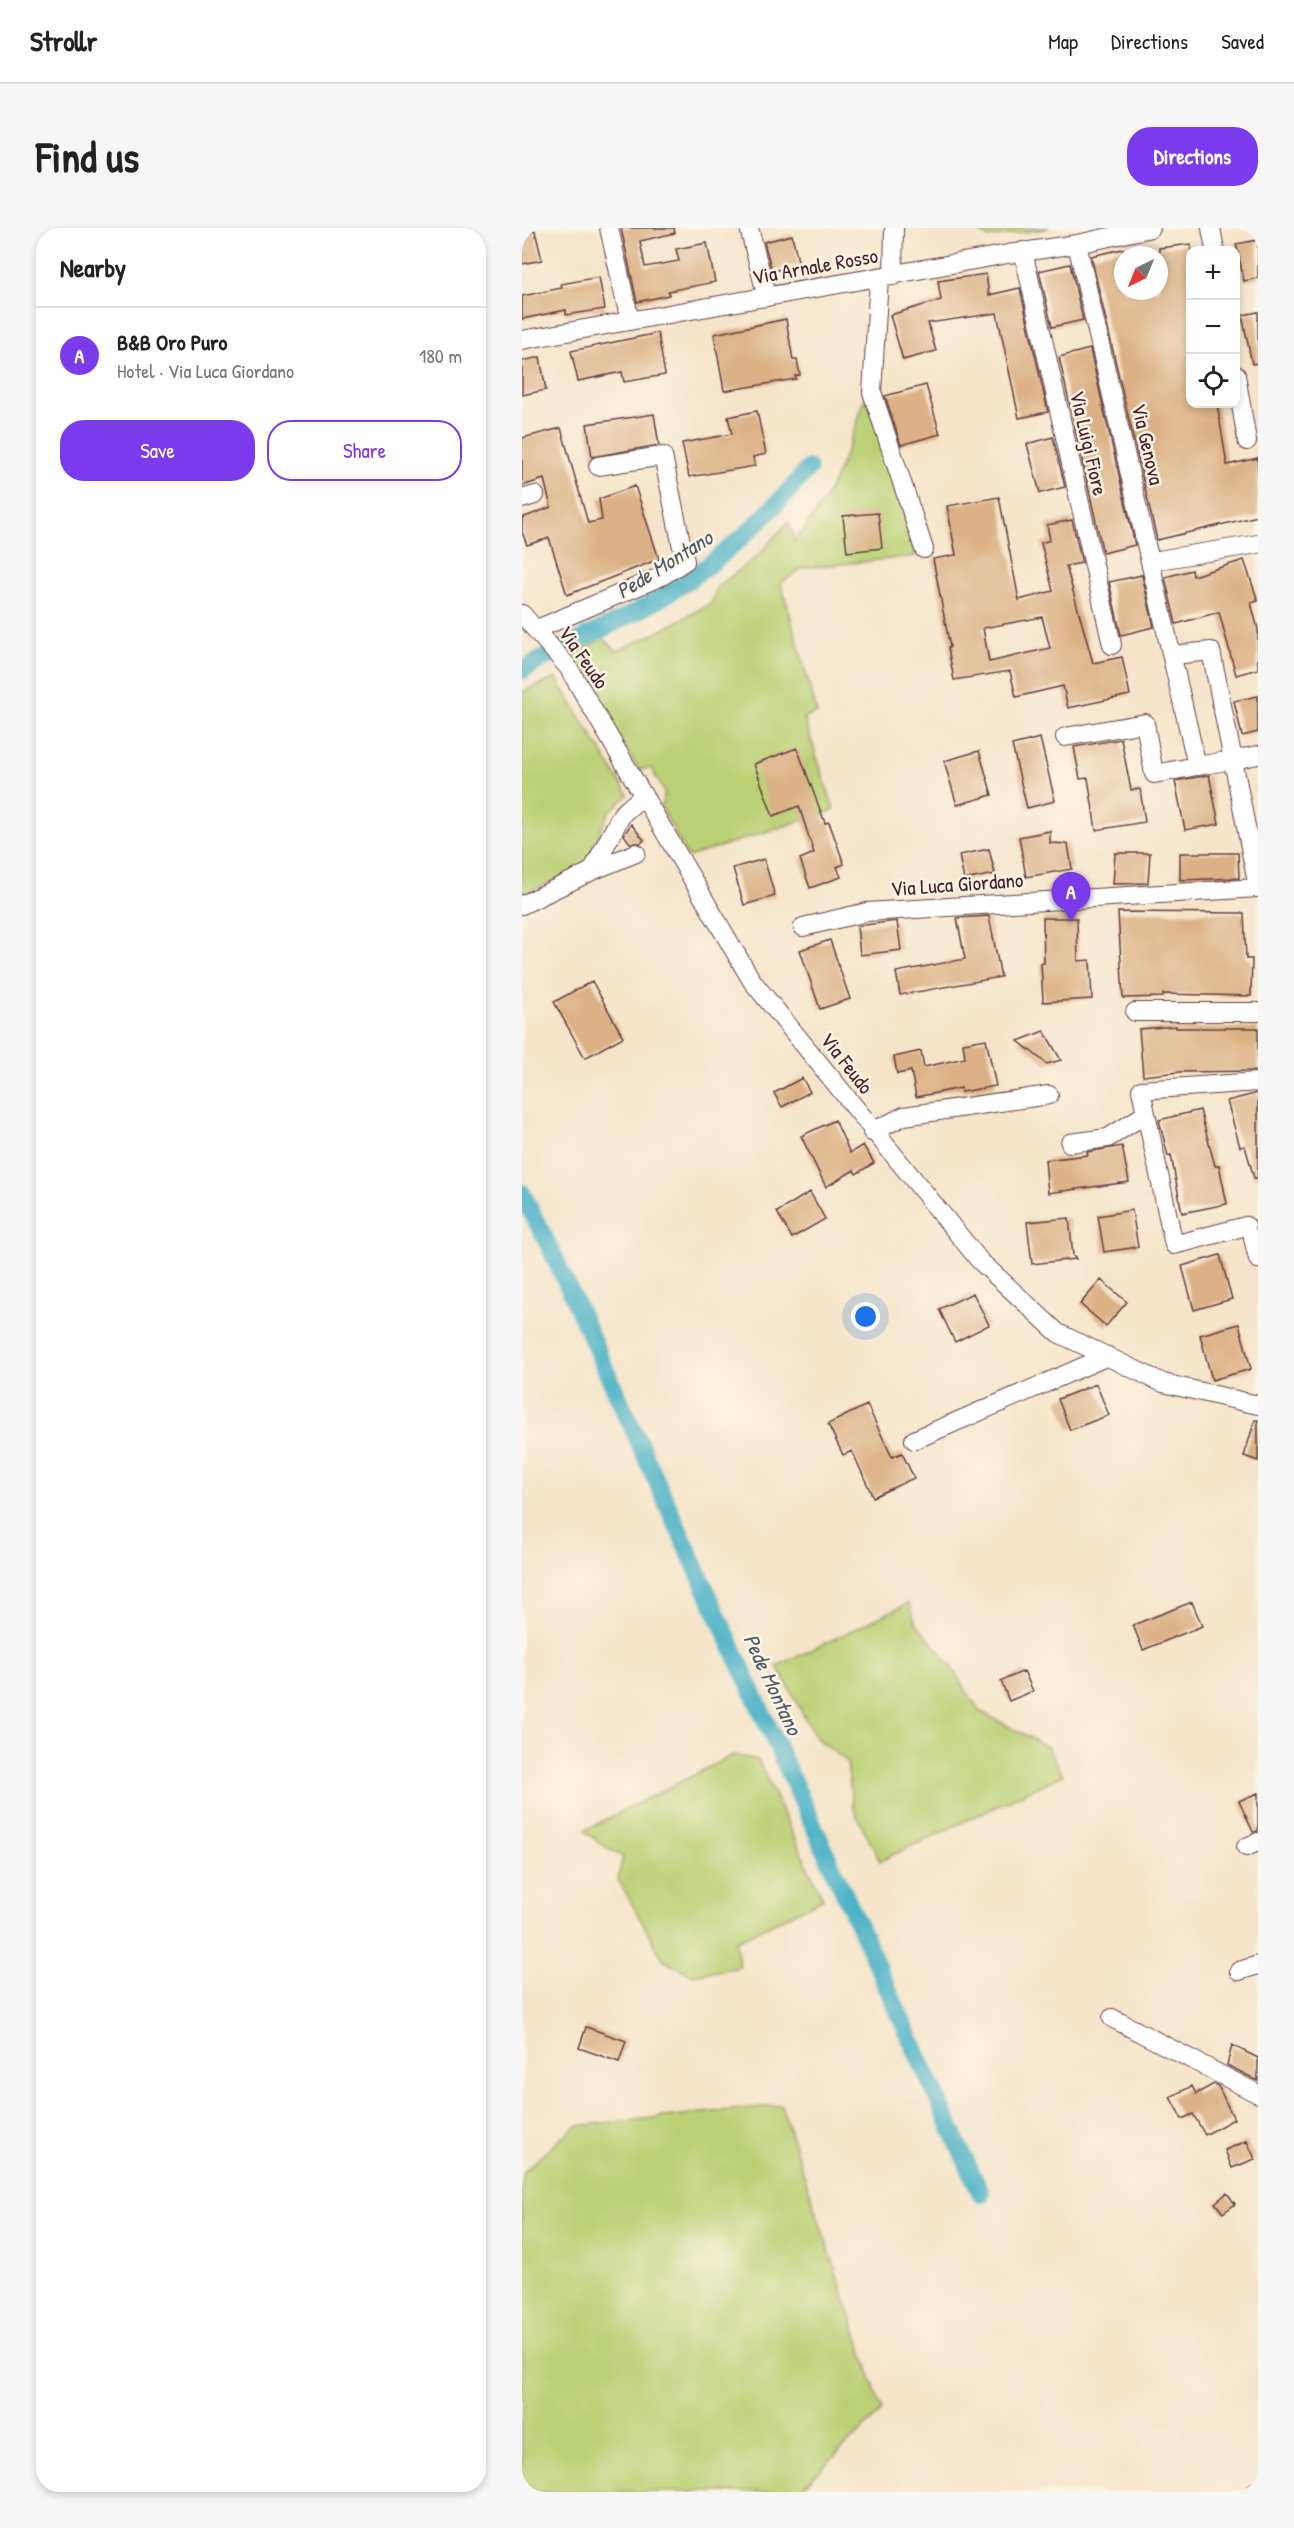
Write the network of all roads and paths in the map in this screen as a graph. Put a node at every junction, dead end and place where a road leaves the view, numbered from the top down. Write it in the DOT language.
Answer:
graph roads {
  1 [pos="609,228"];
  2 [pos="749,228"];
  3 [pos="894,228"];
  4 [pos="1151,228"];
  5 [pos="1211,228"];
  6 [pos="1077,244"];
  7 [pos="1214,246"];
  8 [pos="1023,251"];
  9 [pos="881,278"];
  10 [pos="767,297"];
  11 [pos="630,321"];
  12 [pos="522,340"];
  13 [pos="1240,401"];
  14 [pos="1246,441"];
  15 [pos="598,466"];
  16 [pos="1258,544"];
  17 [pos="924,549"];
  18 [pos="1152,561"];
  19 [pos="522,614"];
  20 [pos="540,632"];
  21 [pos="1112,645"];
  22 [pos="1173,655"];
  23 [pos="1065,736"];
  24 [pos="1258,754"];
  25 [pos="1233,760"];
  26 [pos="1197,766"];
  27 [pos="643,796"];
  28 [pos="636,853"];
  29 [pos="592,871"];
  30 [pos="1258,888"];
  31 [pos="522,905"];
  32 [pos="803,927"];
  33 [pos="1135,1012"];
  34 [pos="1258,1012"];
  35 [pos="1258,1082"];
  36 [pos="1049,1095"];
  37 [pos="1144,1115"];
  38 [pos="872,1132"];
  39 [pos="1070,1143"];
  40 [pos="1258,1259"];
  41 [pos="1108,1356"];
  42 [pos="1258,1405"];
  43 [pos="914,1440"];
  44 [pos="1258,1965"];
  45 [pos="1239,1971"];
  46 [pos="1112,2018"];
  47 [pos="1258,2094"];
  1 -- 11 [label="street"];
  2 -- 10 [label="street"];
  3 -- 9 [label="street"];
  4 -- 6 [label="street, Via Arnale Rosso"];
  5 -- 7 [label="street"];
  6 -- 8 [label="street, Via Arnale Rosso"];
  6 -- 18 [label="street, Via Genova"];
  8 -- 9 [label="street, Via Arnale Rosso"];
  8 -- 21 [label="street, Via Luigi Fiore"];
  9 -- 10 [label="street, Via Arnale Rosso"];
  9 -- 17 [label="street"];
  10 -- 11 [label="street, Via Arnale Rosso"];
  11 -- 12 [label="street, Via Arnale Rosso"];
  13 -- 14 [label="street"];
  15 -- 20 [label="street"];
  16 -- 18 [label="street"];
  18 -- 22 [label="street, Via Genova"];
  19 -- 20 [label="street, Via Feudo"];
  20 -- 27 [label="street, Via Feudo"];
  22 -- 25 [label="street"];
  22 -- 26 [label="street, Via Genova"];
  23 -- 26 [label="street"];
  24 -- 25 [label="street"];
  25 -- 26 [label="street"];
  25 -- 30 [label="street"];
  27 -- 29 [label="street"];
  27 -- 38 [label="street, Via Feudo"];
  28 -- 29 [label="street"];
  29 -- 31 [label="street"];
  30 -- 32 [label="street, Via Luca Giordano"];
  33 -- 34 [label="street"];
  35 -- 37 [label="street"];
  36 -- 38 [label="street"];
  37 -- 39 [label="street"];
  37 -- 40 [label="street"];
  38 -- 41 [label="street, Via Feudo"];
  41 -- 42 [label="street, Via Feudo"];
  41 -- 43 [label="street"];
  44 -- 45 [label="street"];
  46 -- 47 [label="street"];
}
